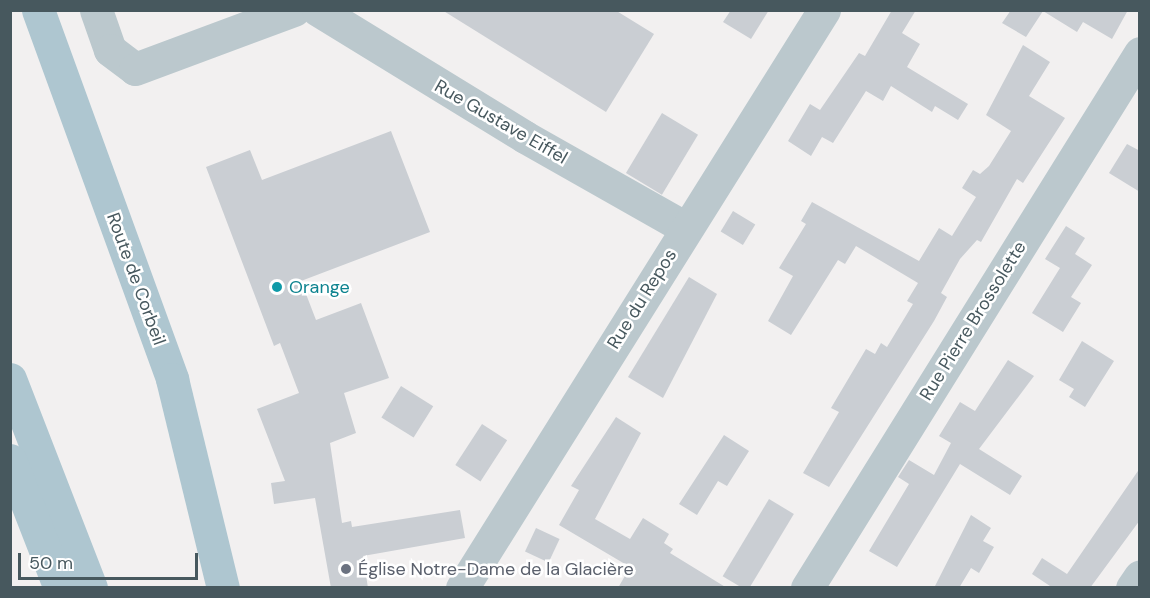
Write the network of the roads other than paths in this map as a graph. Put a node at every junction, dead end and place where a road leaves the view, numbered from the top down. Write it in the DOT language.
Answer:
graph roads {
  1 [pos="25,10"];
  2 [pos="38,10"];
  3 [pos="56,10"];
  4 [pos="96,10"];
  5 [pos="294,10"];
  6 [pos="318,10"];
  7 [pos="824,10"];
  8 [pos="1140,53"];
  9 [pos="56,63"];
  10 [pos="686,228"];
  11 [pos="10,379"];
  12 [pos="10,460"];
  13 [pos="216,553"];
  14 [pos="1140,576"];
  15 [pos="60,588"];
  16 [pos="92,588"];
  17 [pos="223,588"];
  18 [pos="462,588"];
  19 [pos="807,588"];
  20 [pos="1132,588"];
  1 -- 9 [label="main road"];
  2 -- 9 [label="main road, Route de Corbeil"];
  3 -- 13 [label="main road, Route de Corbeil"];
  4 -- 5 [label="street"];
  6 -- 10 [label="street, Rue Gustave Eiffel"];
  7 -- 10 [label="street, Rue du Repos"];
  8 -- 19 [label="street, Rue Pierre Brossolette"];
  9 -- 13 [label="main road, Route de Corbeil"];
  10 -- 18 [label="street, Rue du Repos"];
  11 -- 16 [label="main road"];
  12 -- 15 [label="main road"];
  13 -- 17 [label="main road, Route de Corbeil"];
  14 -- 20 [label="street"];
}
